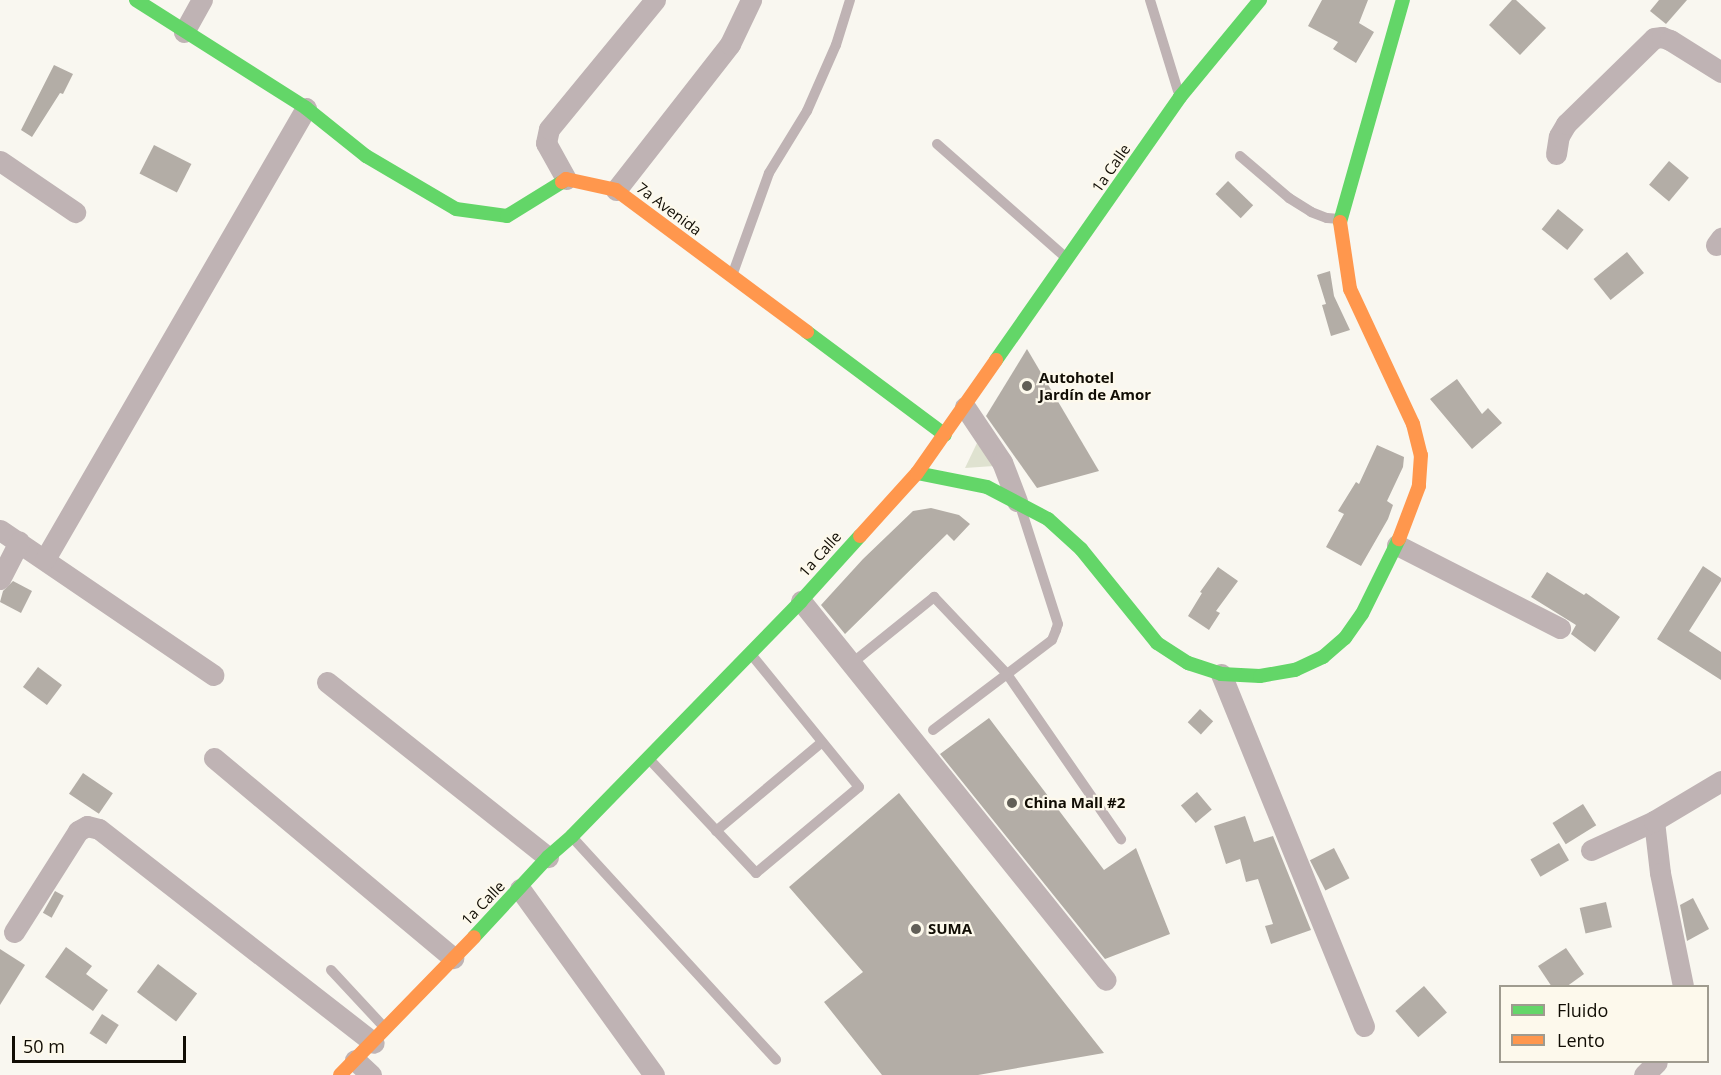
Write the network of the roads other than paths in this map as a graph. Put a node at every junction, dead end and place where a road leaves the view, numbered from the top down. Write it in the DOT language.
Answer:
graph roads {
  1 [pos="136,0"];
  2 [pos="202,0"];
  3 [pos="655,0"];
  4 [pos="751,0"];
  5 [pos="850,0"];
  6 [pos="1150,0"];
  7 [pos="1260,0"];
  8 [pos="1403,0"];
  9 [pos="184,32"];
  10 [pos="1721,72"];
  11 [pos="1180,97"];
  12 [pos="306,108"];
  13 [pos="937,144"];
  14 [pos="1556,154"];
  15 [pos="1240,156"];
  16 [pos="0,161"];
  17 [pos="566,179"];
  18 [pos="616,190"];
  19 [pos="75,212"];
  20 [pos="1340,219"];
  21 [pos="1068,259"];
  22 [pos="732,276"];
  23 [pos="966,407"];
  24 [pos="945,435"];
  25 [pos="917,473"];
  26 [pos="1017,501"];
  27 [pos="0,530"];
  28 [pos="19,542"];
  29 [pos="1397,545"];
  30 [pos="45,559"];
  31 [pos="0,579"];
  32 [pos="801,601"];
  33 [pos="1560,628"];
  34 [pos="750,653"];
  35 [pos="850,664"];
  36 [pos="1007,674"];
  37 [pos="1221,674"];
  38 [pos="213,675"];
  39 [pos="327,682"];
  40 [pos="933,730"];
  41 [pos="822,742"];
  42 [pos="214,758"];
  43 [pos="648,758"];
  44 [pos="1721,781"];
  45 [pos="1654,821"];
  46 [pos="716,831"];
  47 [pos="572,836"];
  48 [pos="1121,839"];
  49 [pos="1591,850"];
  50 [pos="548,857"];
  51 [pos="520,889"];
  52 [pos="14,932"];
  53 [pos="453,958"];
  54 [pos="330,970"];
  55 [pos="1106,980"];
  56 [pos="1683,985"];
  57 [pos="1364,1026"];
  58 [pos="380,1036"];
  59 [pos="355,1060"];
  60 [pos="776,1060"];
  61 [pos="1656,1063"];
  62 [pos="340,1075"];
  63 [pos="371,1075"];
  64 [pos="654,1075"];
  65 [pos="1644,1075"];
  1 -- 9 [label="street"];
  2 -- 9 [label="street"];
  3 -- 17 [label="street"];
  4 -- 18 [label="street"];
  5 -- 22 [label="lane"];
  6 -- 11 [label="lane"];
  7 -- 11 [label="street, 1a Calle"];
  8 -- 20 [label="street"];
  9 -- 12 [label="street"];
  10 -- 14 [label="street"];
  11 -- 21 [label="street, 1a Calle"];
  12 -- 17 [label="street"];
  12 -- 30 [label="street"];
  13 -- 21 [label="lane"];
  15 -- 20 [label="lane"];
  16 -- 19 [label="street"];
  17 -- 18 [label="street, 7a Avenida"];
  18 -- 22 [label="street, 7a Avenida"];
  20 -- 29 [label="street"];
  21 -- 23 [label="street, 1a Calle"];
  22 -- 24 [label="street, 7a Avenida"];
  23 -- 24 [label="street, 1a Calle"];
  23 -- 26 [label="street"];
  24 -- 25 [label="street, 1a Calle"];
  25 -- 26 [label="street"];
  25 -- 32 [label="street, 1a Calle"];
  26 -- 36 [label="lane"];
  26 -- 37 [label="street"];
  27 -- 28 [label="street"];
  28 -- 30 [label="street"];
  28 -- 31 [label="street"];
  29 -- 33 [label="street"];
  29 -- 37 [label="street"];
  30 -- 38 [label="street"];
  32 -- 34 [label="street, 1a Calle"];
  32 -- 35 [label="street"];
  34 -- 41 [label="lane"];
  34 -- 43 [label="street, 1a Calle"];
  35 -- 36 [label="lane"];
  35 -- 55 [label="street"];
  36 -- 40 [label="lane"];
  36 -- 48 [label="lane"];
  37 -- 57 [label="street"];
  39 -- 50 [label="street"];
  41 -- 46 [label="lane"];
  41 -- 46 [label="lane"];
  42 -- 53 [label="street"];
  43 -- 46 [label="lane"];
  43 -- 47 [label="street, 1a Calle"];
  44 -- 45 [label="street"];
  45 -- 49 [label="street"];
  45 -- 56 [label="street"];
  47 -- 50 [label="street, 1a Calle"];
  47 -- 60 [label="lane"];
  50 -- 51 [label="street, 1a Calle"];
  51 -- 53 [label="street, 1a Calle"];
  51 -- 64 [label="street"];
  52 -- 58 [label="street"];
  53 -- 58 [label="street, 1a Calle"];
  54 -- 58 [label="lane"];
  58 -- 59 [label="street, 1a Calle"];
  59 -- 62 [label="street, 1a Calle"];
  59 -- 63 [label="street"];
  61 -- 65 [label="street"];
}
